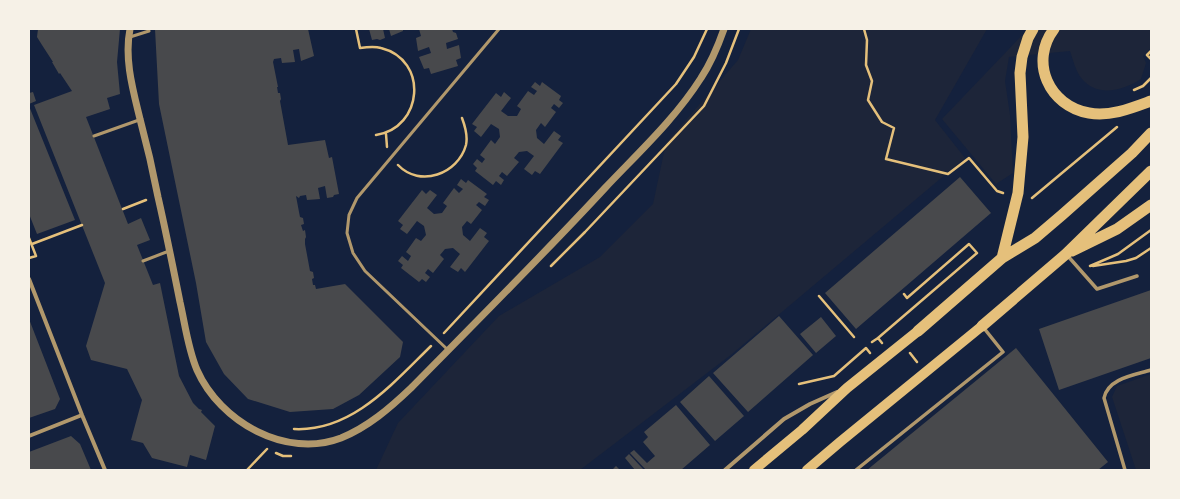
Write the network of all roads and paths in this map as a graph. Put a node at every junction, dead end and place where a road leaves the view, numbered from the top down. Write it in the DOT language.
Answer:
graph roads {
  1 [pos="130,29"];
  2 [pos="134,29"];
  3 [pos="356,29"];
  4 [pos="499,29"];
  5 [pos="707,29"];
  6 [pos="724,29"];
  7 [pos="864,29"];
  8 [pos="1032,29"];
  9 [pos="1054,29"];
  10 [pos="149,31"];
  11 [pos="128,38"];
  12 [pos="1151,51"];
  13 [pos="1151,59"];
  14 [pos="1151,101"];
  15 [pos="462,118"];
  16 [pos="140,119"];
  17 [pos="1118,123"];
  18 [pos="1151,133"];
  19 [pos="386,134"];
  20 [pos="376,135"];
  21 [pos="94,136"];
  22 [pos="392,157"];
  23 [pos="1151,170"];
  24 [pos="1004,194"];
  25 [pos="148,199"];
  26 [pos="1030,200"];
  27 [pos="1151,205"];
  28 [pos="123,210"];
  29 [pos="82,225"];
  30 [pos="1151,230"];
  31 [pos="29,238"];
  32 [pos="32,244"];
  33 [pos="1151,248"];
  34 [pos="170,251"];
  35 [pos="1066,254"];
  36 [pos="29,258"];
  37 [pos="1002,258"];
  38 [pos="143,262"];
  39 [pos="1137,276"];
  40 [pos="29,279"];
  41 [pos="904,294"];
  42 [pos="819,296"];
  43 [pos="982,326"];
  44 [pos="889,328"];
  45 [pos="918,331"];
  46 [pos="894,334"];
  47 [pos="854,337"];
  48 [pos="878,338"];
  49 [pos="437,340"];
  50 [pos="872,342"];
  51 [pos="877,349"];
  52 [pos="448,350"];
  53 [pos="909,353"];
  54 [pos="871,354"];
  55 [pos="919,365"];
  56 [pos="1151,370"];
  57 [pos="799,384"];
  58 [pos="847,388"];
  59 [pos="82,415"];
  60 [pos="288,428"];
  61 [pos="29,436"];
  62 [pos="267,449"];
  63 [pos="105,470"];
  64 [pos="247,470"];
  65 [pos="725,470"];
  66 [pos="754,470"];
  67 [pos="807,470"];
  68 [pos="856,470"];
  69 [pos="1125,470"];
  1 -- 11 [label="street"];
  2 -- 11 [label="lane"];
  3 -- 19 [label="path"];
  4 -- 22 [label="lane"];
  5 -- 49 [label="path"];
  6 -- 52 [label="street"];
  7 -- 24 [label="path"];
  8 -- 37 [label="highway"];
  9 -- 14 [label="highway"];
  10 -- 11 [label="lane"];
  11 -- 16 [label="street"];
  12 -- 13 [label="path"];
  15 -- 22 [label="path"];
  16 -- 21 [label="lane"];
  16 -- 34 [label="street"];
  17 -- 26 [label="path"];
  18 -- 37 [label="highway"];
  19 -- 20 [label="path"];
  19 -- 22 [label="path"];
  22 -- 49 [label="lane"];
  23 -- 35 [label="highway"];
  25 -- 28 [label="path"];
  27 -- 35 [label="highway"];
  29 -- 32 [label="path"];
  30 -- 33 [label="path"];
  31 -- 32 [label="path"];
  32 -- 36 [label="path"];
  34 -- 38 [label="lane"];
  34 -- 52 [label="street"];
  35 -- 39 [label="street"];
  35 -- 43 [label="highway"];
  37 -- 45 [label="highway"];
  40 -- 59 [label="street"];
  41 -- 44 [label="path"];
  42 -- 47 [label="path"];
  43 -- 67 [label="main road"];
  43 -- 68 [label="street"];
  44 -- 46 [label="path"];
  44 -- 48 [label="path"];
  45 -- 58 [label="main road"];
  48 -- 50 [label="path"];
  48 -- 51 [label="path"];
  49 -- 52 [label="lane"];
  49 -- 60 [label="path"];
  53 -- 55 [label="path"];
  54 -- 57 [label="path"];
  56 -- 69 [label="street"];
  58 -- 65 [label="street"];
  58 -- 66 [label="main road"];
  59 -- 61 [label="street"];
  59 -- 63 [label="street"];
  62 -- 64 [label="path"];
}
